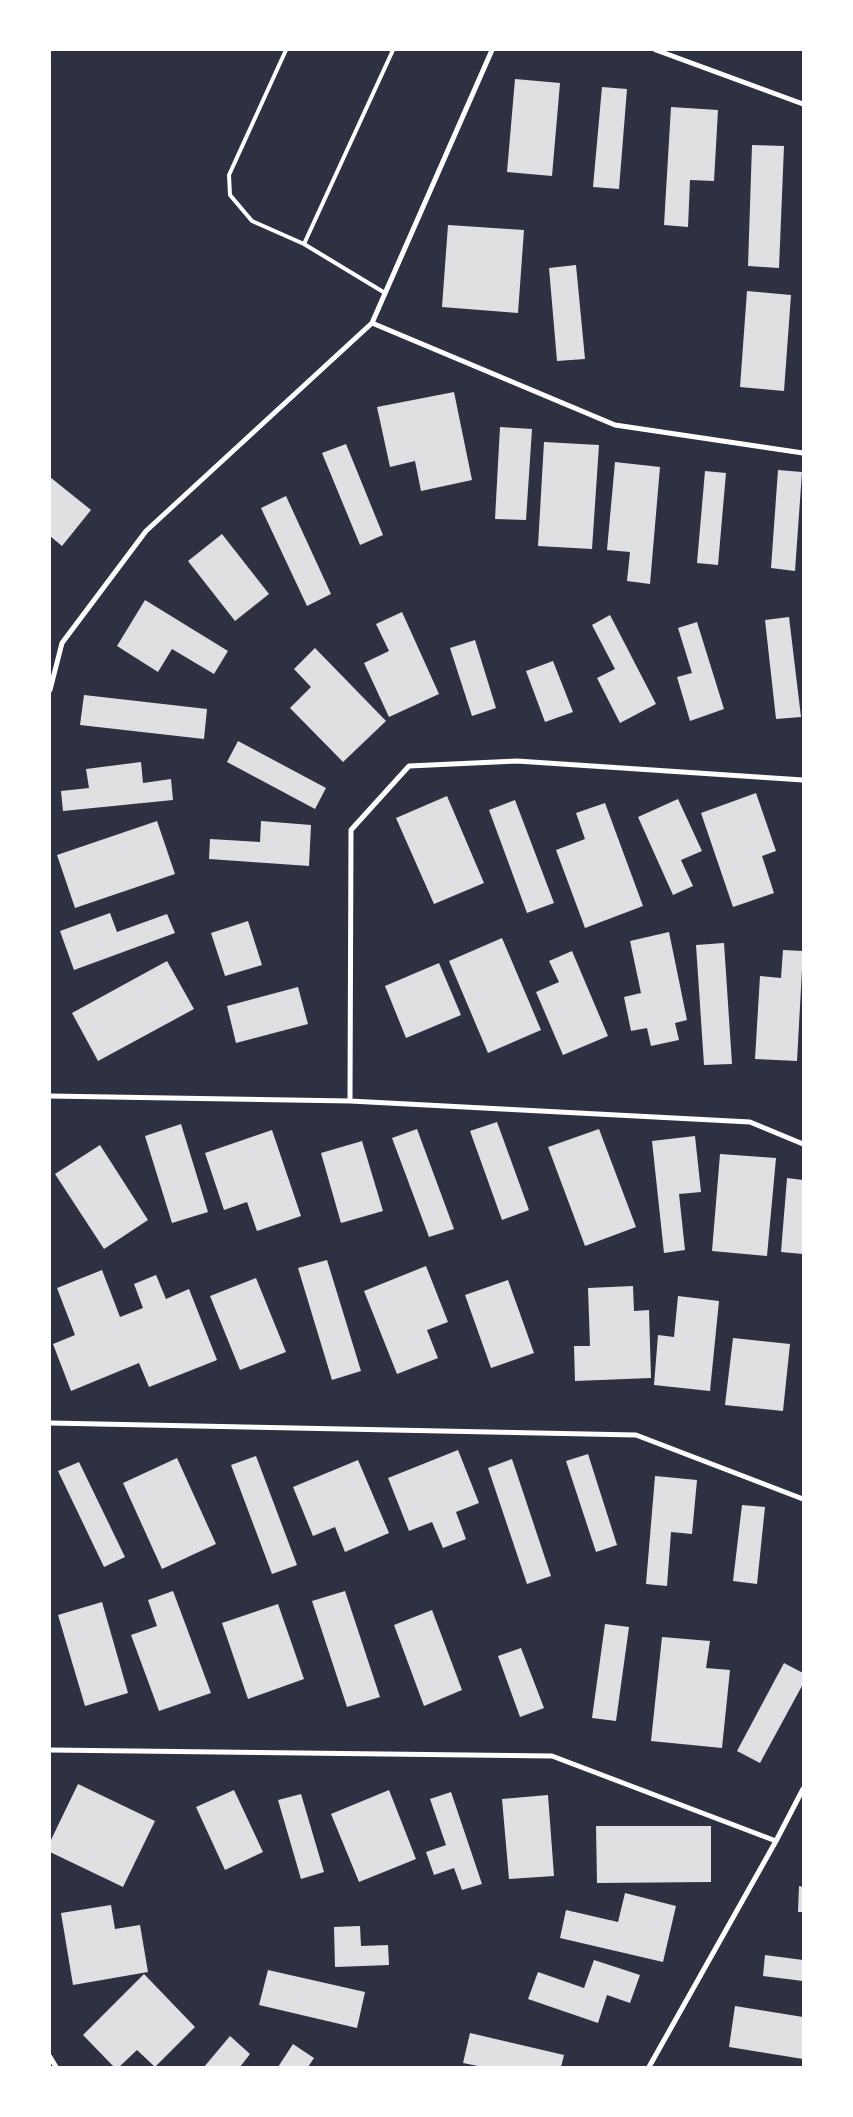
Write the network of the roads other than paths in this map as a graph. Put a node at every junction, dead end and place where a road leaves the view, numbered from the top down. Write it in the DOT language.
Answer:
graph roads {
  1 [pos="286,50"];
  2 [pos="392,50"];
  3 [pos="492,50"];
  4 [pos="656,50"];
  5 [pos="803,104"];
  6 [pos="304,244"];
  7 [pos="385,293"];
  8 [pos="372,323"];
  9 [pos="803,453"];
  10 [pos="50,690"];
  11 [pos="803,780"];
  12 [pos="50,1096"];
  13 [pos="350,1101"];
  14 [pos="803,1144"];
  15 [pos="50,1424"];
  16 [pos="803,1499"];
  17 [pos="50,1750"];
  18 [pos="803,1789"];
  19 [pos="776,1841"];
  20 [pos="50,2057"];
  21 [pos="56,2067"];
  22 [pos="649,2067"];
  1 -- 6 [label="lane"];
  2 -- 6 [label="lane"];
  3 -- 7 [label="street"];
  4 -- 5 [label="street"];
  6 -- 7 [label="lane"];
  7 -- 8 [label="street"];
  8 -- 9 [label="street"];
  8 -- 10 [label="street"];
  11 -- 13 [label="street"];
  12 -- 13 [label="street"];
  13 -- 14 [label="street"];
  15 -- 16 [label="street"];
  17 -- 19 [label="street"];
  18 -- 19 [label="street"];
  19 -- 22 [label="street"];
  20 -- 21 [label="street"];
}
